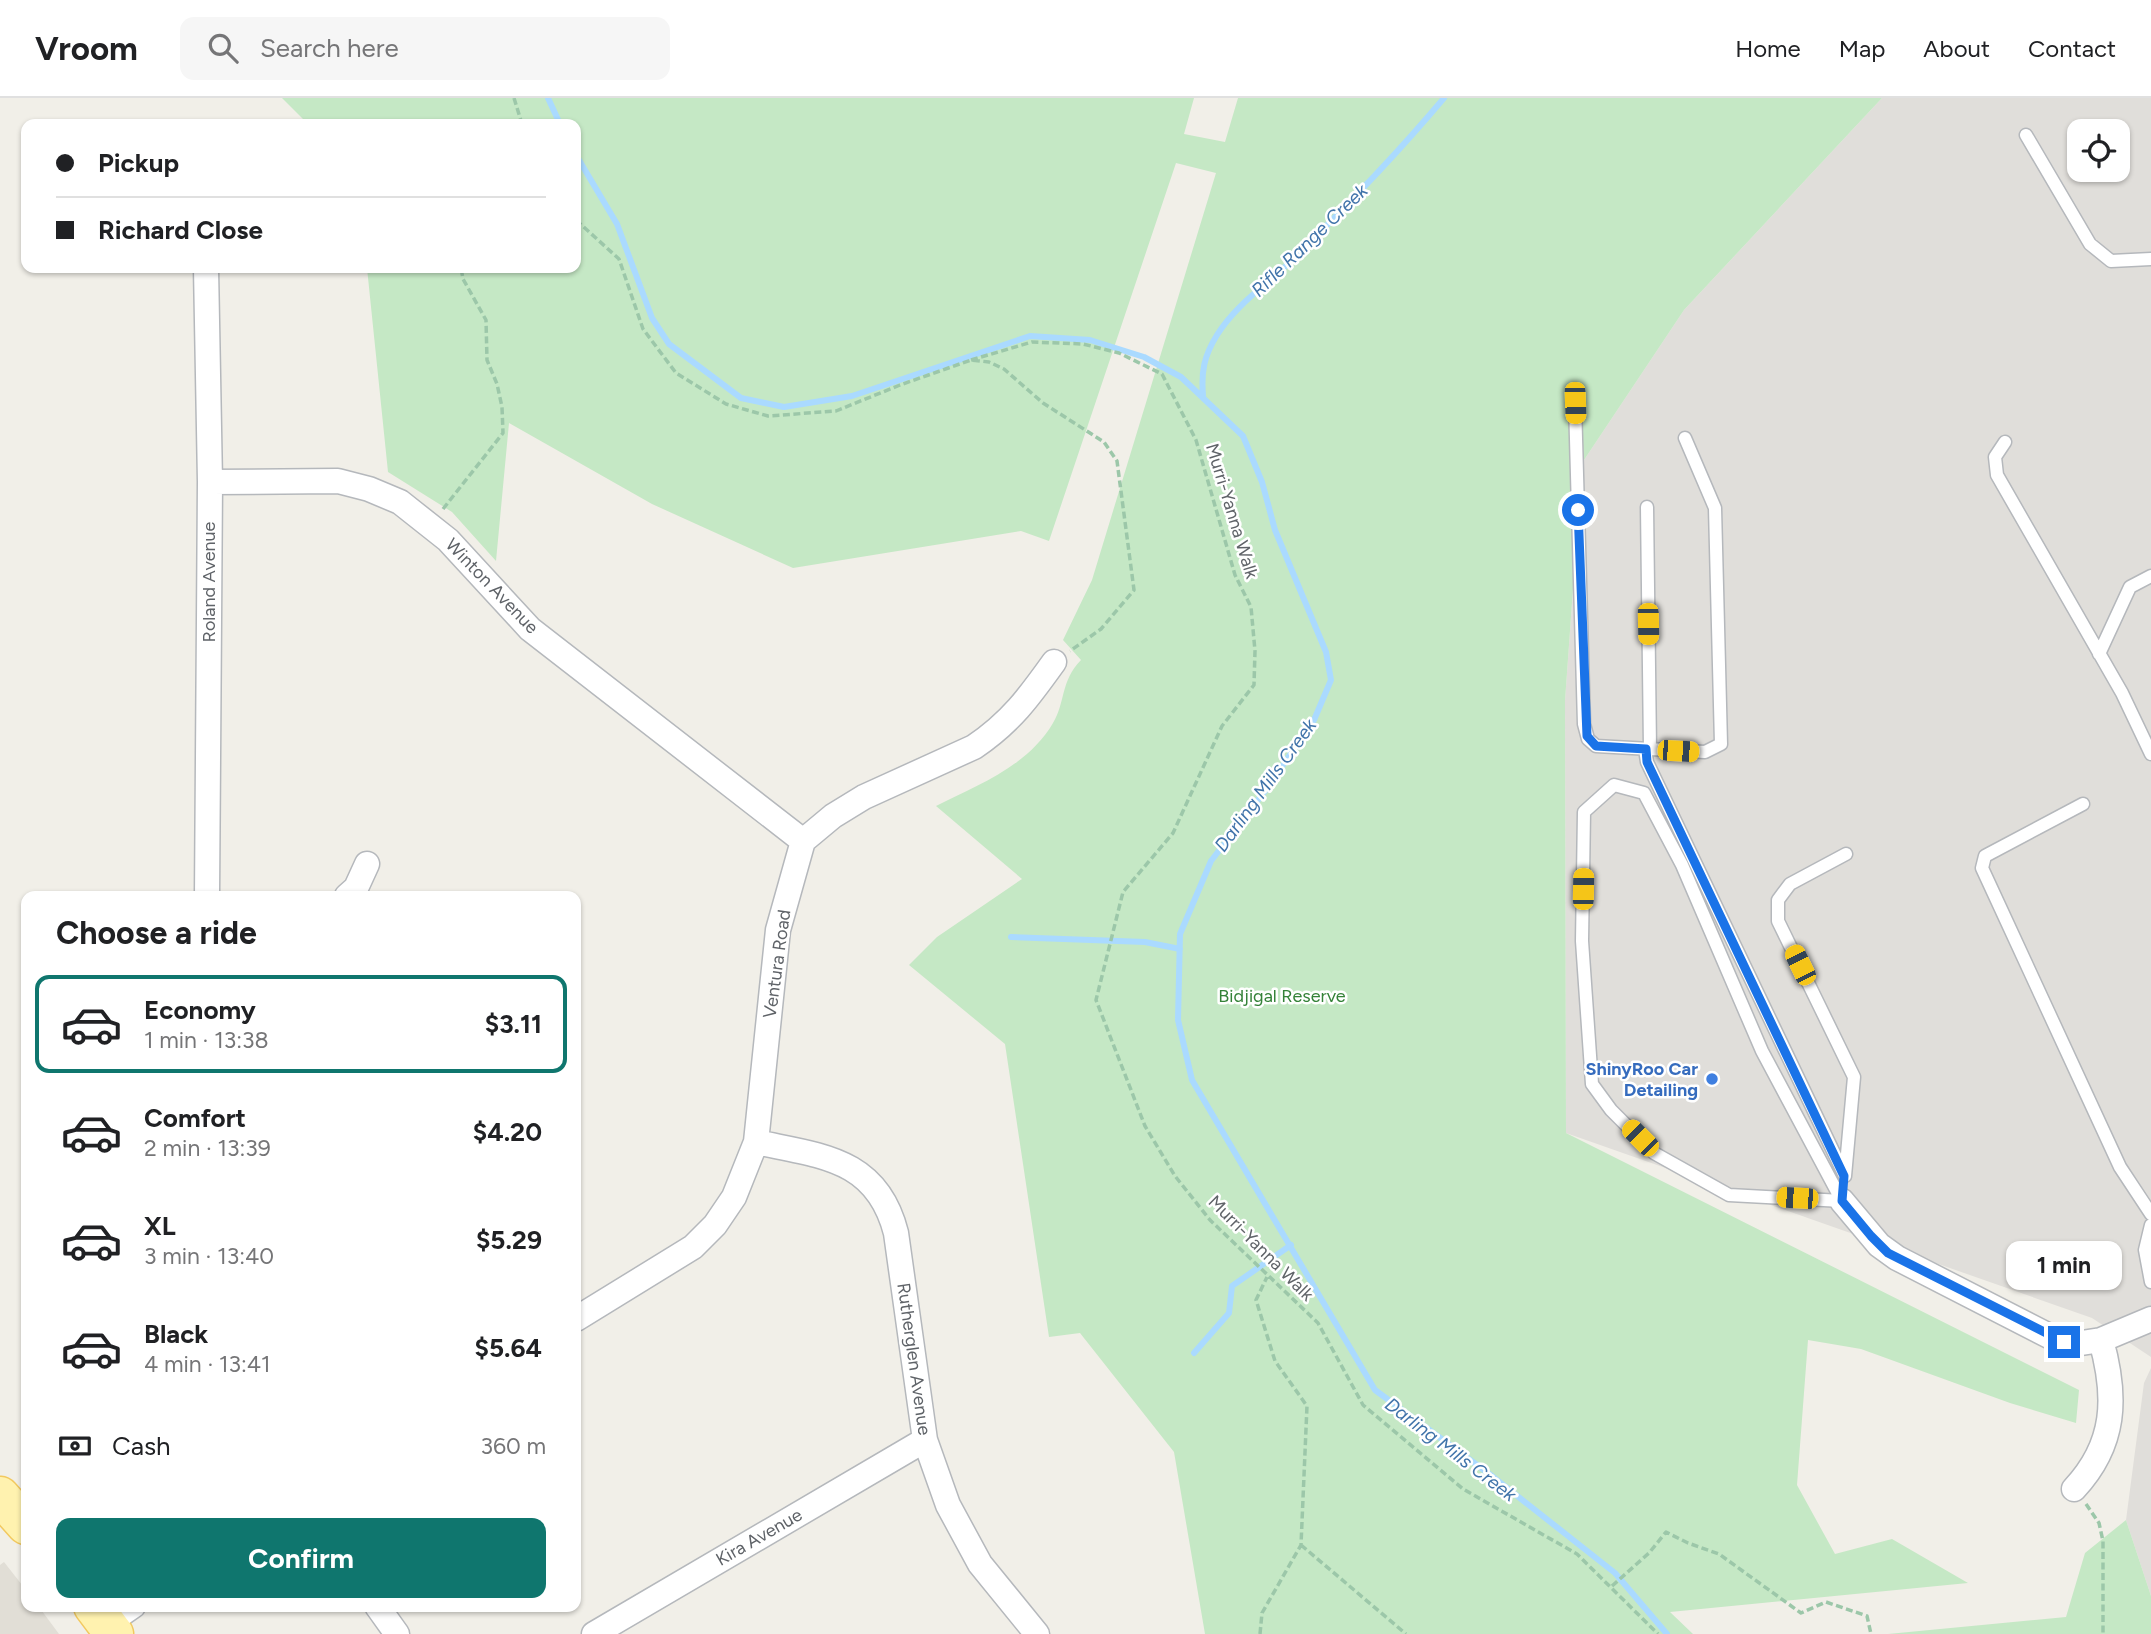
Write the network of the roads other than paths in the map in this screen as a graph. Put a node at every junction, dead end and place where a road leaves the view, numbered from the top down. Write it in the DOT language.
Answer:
graph roads {
  1 [pos="2026,135"];
  2 [pos="2151,259"];
  3 [pos="206,273"];
  4 [pos="1575,403"];
  5 [pos="1685,438"];
  6 [pos="2005,442"];
  7 [pos="209,482"];
  8 [pos="1647,507"];
  9 [pos="2151,576"];
  10 [pos="2099,653"];
  11 [pos="1054,662"];
  12 [pos="1648,749"];
  13 [pos="2151,754"];
  14 [pos="2082,804"];
  15 [pos="803,841"];
  16 [pos="1846,854"];
  17 [pos="367,864"];
  18 [pos="207,891"];
  19 [pos="353,891"];
  20 [pos="756,1142"];
  21 [pos="1844,1176"];
  22 [pos="1842,1201"];
  23 [pos="2151,1214"];
  24 [pos="2151,1225"];
  25 [pos="2151,1282"];
  26 [pos="581,1316"];
  27 [pos="2151,1319"];
  28 [pos="2101,1340"];
  29 [pos="925,1440"];
  30 [pos="2074,1489"];
  31 [pos="0,1496"];
  32 [pos="21,1519"];
  33 [pos="381,1612"];
  34 [pos="397,1634"];
  35 [pos="594,1634"];
  36 [pos="1037,1634"];
  1 -- 2 [label="lane"];
  3 -- 7 [label="street, Roland Avenue"];
  4 -- 12 [label="lane"];
  5 -- 12 [label="lane"];
  6 -- 10 [label="lane"];
  7 -- 15 [label="street, Winton Avenue"];
  7 -- 18 [label="street, Roland Avenue"];
  8 -- 12 [label="lane"];
  9 -- 10 [label="lane"];
  10 -- 13 [label="lane"];
  11 -- 15 [label="street"];
  12 -- 21 [label="lane"];
  14 -- 23 [label="lane"];
  15 -- 20 [label="street, Ventura Road"];
  16 -- 21 [label="lane"];
  17 -- 19 [label="street"];
  20 -- 26 [label="street, Ventura Road"];
  20 -- 29 [label="street, Rutherglen Avenue"];
  21 -- 22 [label="lane"];
  22 -- 22 [label="lane"];
  22 -- 28 [label="street"];
  24 -- 25 [label="lane"];
  27 -- 28 [label="street"];
  28 -- 30 [label="street"];
  29 -- 35 [label="street, Kira Avenue"];
  29 -- 36 [label="street, Rutherglen Avenue"];
  31 -- 32 [label="main road"];
  33 -- 34 [label="street"];
}
